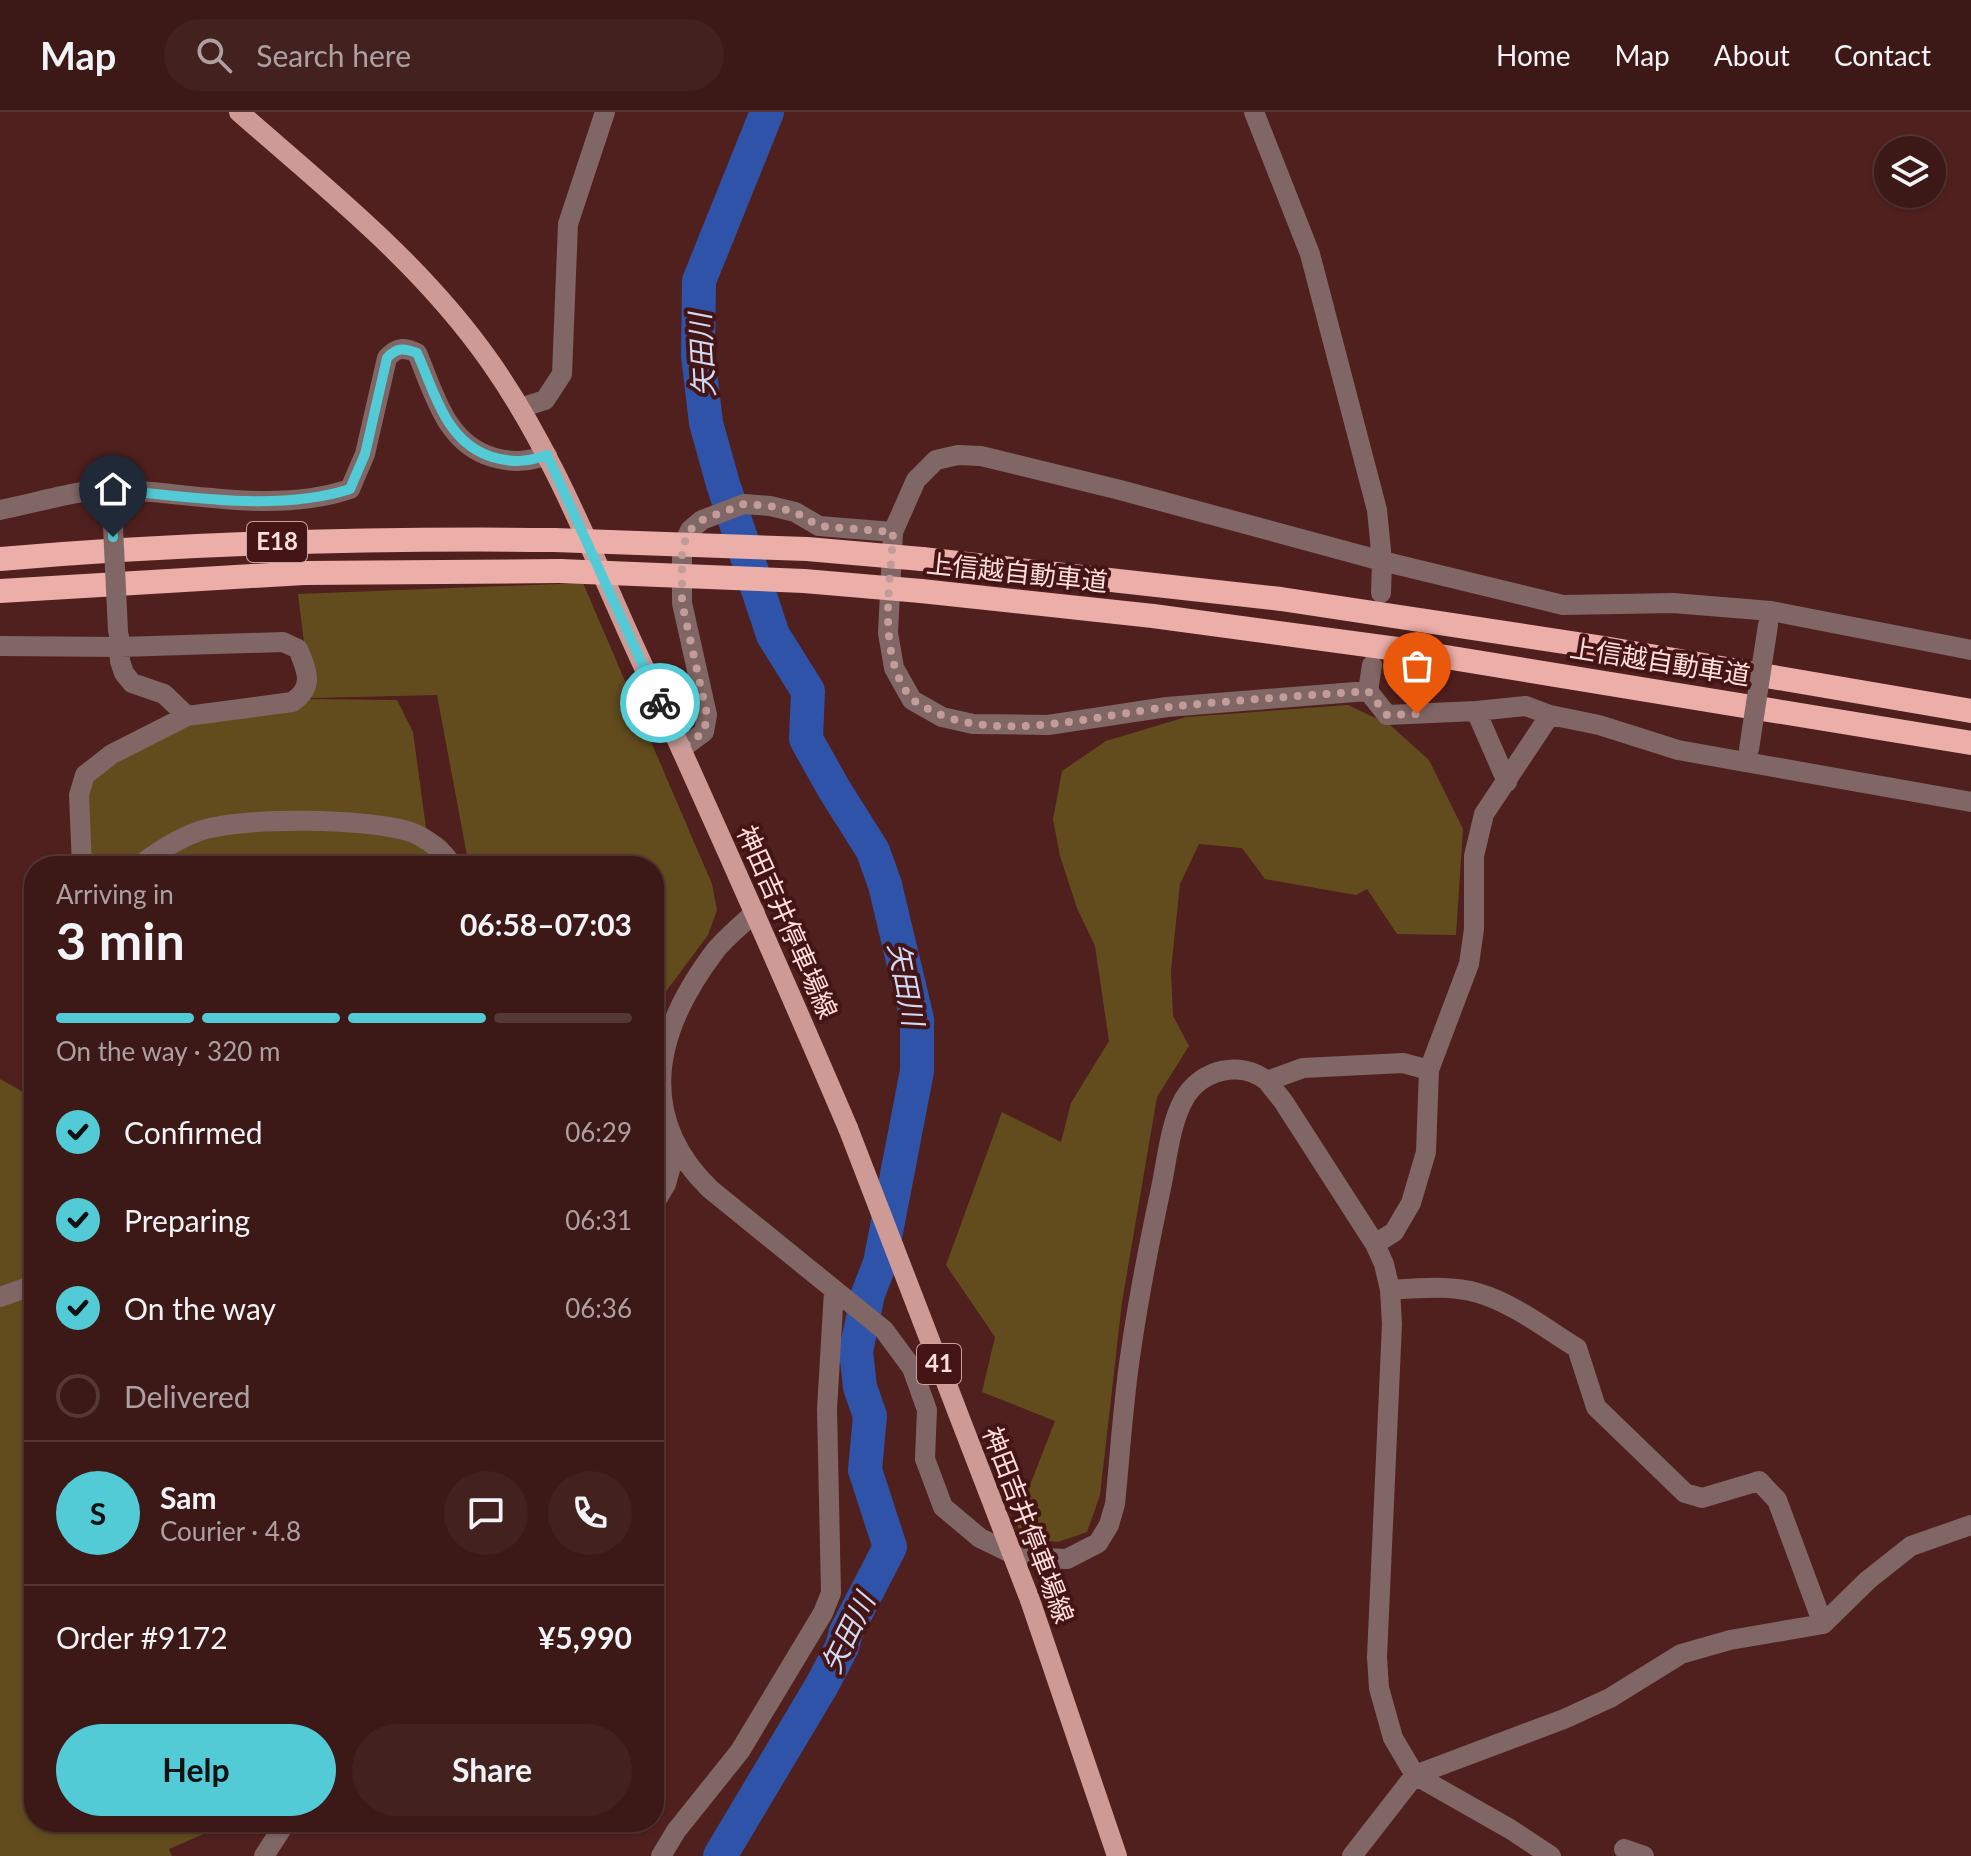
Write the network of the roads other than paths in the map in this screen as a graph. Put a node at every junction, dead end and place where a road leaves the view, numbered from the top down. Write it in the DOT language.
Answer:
graph roads {
  1 [pos="239,112"];
  2 [pos="605,112"];
  3 [pos="1254,112"];
  4 [pos="520,408"];
  5 [pos="547,455"];
  6 [pos="111,498"];
  7 [pos="0,510"];
  8 [pos="893,532"];
  9 [pos="0,559"];
  10 [pos="1382,561"];
  11 [pos="0,592"];
  12 [pos="1381,593"];
  13 [pos="1770,618"];
  14 [pos="119,639"];
  15 [pos="0,646"];
  16 [pos="1971,650"];
  17 [pos="1372,665"];
  18 [pos="1368,691"];
  19 [pos="1476,711"];
  20 [pos="1971,711"];
  21 [pos="1550,715"];
  22 [pos="187,716"];
  23 [pos="1971,743"];
  24 [pos="681,749"];
  25 [pos="1748,756"];
  26 [pos="1507,782"];
  27 [pos="1971,802"];
  28 [pos="82,856"];
  29 [pos="152,856"];
  30 [pos="446,856"];
  31 [pos="755,912"];
  32 [pos="664,1056"];
  33 [pos="1429,1070"];
  34 [pos="1267,1081"];
  35 [pos="664,1115"];
  36 [pos="676,1148"];
  37 [pos="664,1187"];
  38 [pos="1375,1244"];
  39 [pos="24,1289"];
  40 [pos="1390,1290"];
  41 [pos="0,1297"];
  42 [pos="842,1297"];
  43 [pos="1971,1525"];
  44 [pos="1823,1624"];
  45 [pos="1415,1775"];
  46 [pos="280,1832"];
  47 [pos="1624,1849"];
  48 [pos="264,1856"];
  49 [pos="661,1856"];
  50 [pos="1117,1856"];
  51 [pos="1352,1856"];
  52 [pos="1551,1856"];
  53 [pos="1644,1856"];
  1 -- 4 [label="main road, 神田吉井停車場線 / 41"];
  2 -- 4 [label="street"];
  3 -- 10 [label="street"];
  4 -- 5 [label="main road, 神田吉井停車場線 / 41"];
  5 -- 6 [label="street"];
  5 -- 24 [label="main road, 神田吉井停車場線 / 41"];
  6 -- 7 [label="street"];
  6 -- 14 [label="street, bridge"];
  8 -- 10 [label="street"];
  8 -- 18 [label="street"];
  8 -- 24 [label="street"];
  9 -- 20 [label="highway, 上信越自動車道 / E18, bridge"];
  10 -- 12 [label="street"];
  10 -- 13 [label="street"];
  11 -- 23 [label="highway, 上信越自動車道 / E18, bridge"];
  13 -- 16 [label="street"];
  13 -- 25 [label="street, bridge"];
  14 -- 15 [label="street"];
  14 -- 22 [label="street"];
  14 -- 22 [label="street"];
  17 -- 18 [label="street"];
  18 -- 19 [label="street"];
  19 -- 21 [label="street"];
  19 -- 26 [label="street"];
  21 -- 25 [label="street"];
  21 -- 26 [label="street"];
  22 -- 28 [label="street"];
  24 -- 31 [label="main road, 神田吉井停車場線 / 41"];
  25 -- 27 [label="street"];
  26 -- 33 [label="street"];
  29 -- 30 [label="street"];
  31 -- 32 [label="street"];
  31 -- 50 [label="main road, 神田吉井停車場線 / 41, bridge"];
  33 -- 34 [label="street"];
  33 -- 38 [label="street"];
  34 -- 38 [label="street"];
  34 -- 42 [label="street"];
  35 -- 36 [label="street"];
  36 -- 37 [label="street"];
  36 -- 42 [label="street"];
  38 -- 40 [label="street"];
  39 -- 41 [label="street"];
  40 -- 44 [label="street"];
  40 -- 45 [label="street"];
  42 -- 49 [label="street"];
  43 -- 44 [label="street"];
  44 -- 45 [label="street"];
  45 -- 51 [label="street"];
  45 -- 52 [label="street"];
  46 -- 48 [label="street"];
  47 -- 53 [label="street"];
}
